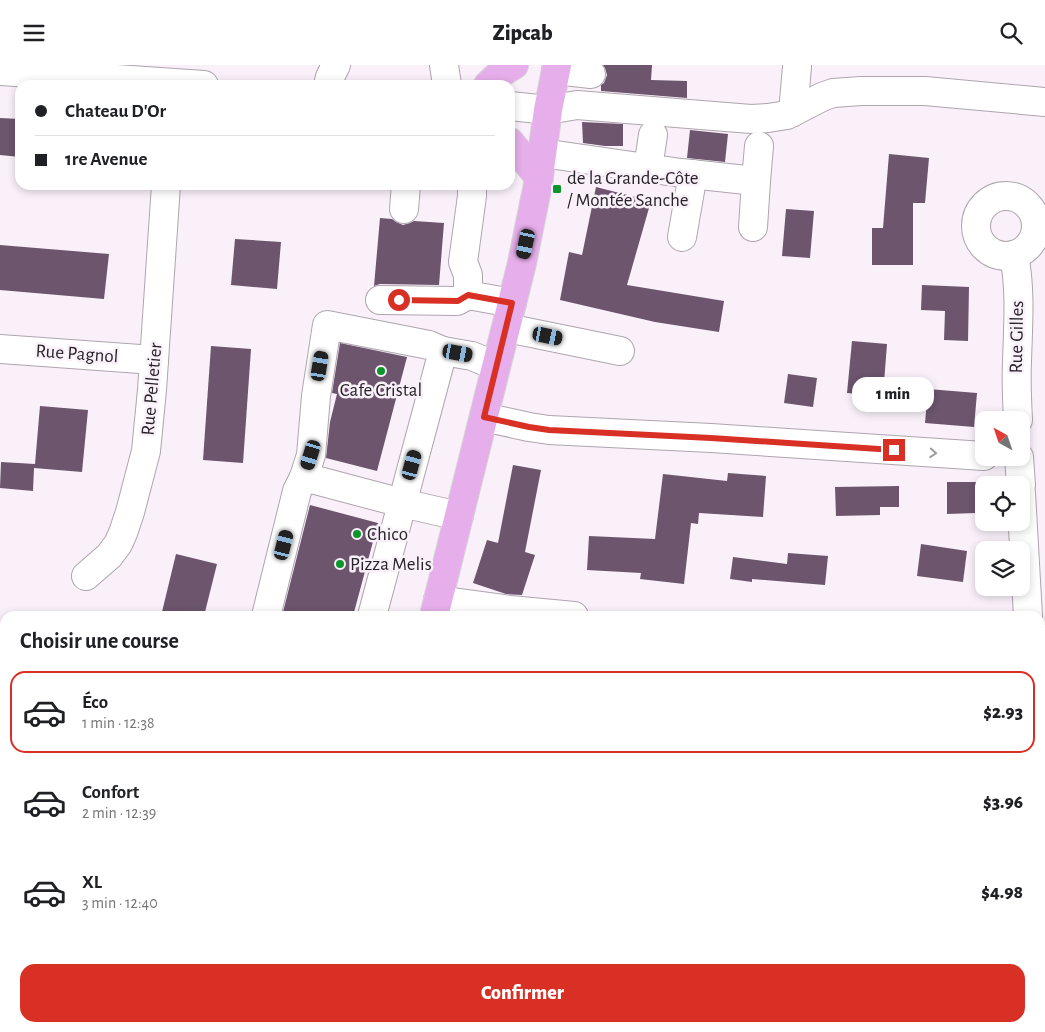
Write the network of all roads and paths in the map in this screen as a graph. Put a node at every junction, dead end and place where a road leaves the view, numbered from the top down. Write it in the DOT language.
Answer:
graph roads {
  1 [pos="336,65"];
  2 [pos="444,65"];
  3 [pos="514,65"];
  4 [pos="797,67"];
  5 [pos="556,68"];
  6 [pos="0,71"];
  7 [pos="591,74"];
  8 [pos="120,80"];
  9 [pos="329,80"];
  10 [pos="446,80"];
  11 [pos="493,80"];
  12 [pos="1045,102"];
  13 [pos="515,107"];
  14 [pos="548,110"];
  15 [pos="794,112"];
  16 [pos="653,135"];
  17 [pos="515,146"];
  18 [pos="759,146"];
  19 [pos="540,165"];
  20 [pos="648,168"];
  21 [pos="693,174"];
  22 [pos="756,181"];
  23 [pos="166,190"];
  24 [pos="472,190"];
  25 [pos="753,227"];
  26 [pos="682,237"];
  27 [pos="1014,255"];
  28 [pos="468,295"];
  29 [pos="380,300"];
  30 [pos="510,315"];
  31 [pos="0,349"];
  32 [pos="443,351"];
  33 [pos="620,351"];
  34 [pos="154,359"];
  35 [pos="496,366"];
  36 [pos="1018,411"];
  37 [pos="484,417"];
  38 [pos="975,455"];
  39 [pos="304,477"];
  40 [pos="402,503"];
  41 [pos="459,516"];
  42 [pos="1023,531"];
  43 [pos="86,577"];
  44 [pos="436,608"];
  45 [pos="267,611"];
  46 [pos="373,611"];
  47 [pos="521,611"];
  48 [pos="1028,611"];
  1 -- 9 [label="street"];
  2 -- 10 [label="street"];
  3 -- 11 [label="main road"];
  4 -- 15 [label="street"];
  5 -- 7 [label="street"];
  5 -- 14 [label="main road"];
  6 -- 8 [label="street"];
  12 -- 15 [label="street"];
  13 -- 14 [label="street"];
  14 -- 15 [label="street"];
  14 -- 19 [label="main road"];
  16 -- 20 [label="street"];
  17 -- 19 [label="main road"];
  18 -- 22 [label="street"];
  19 -- 20 [label="street"];
  19 -- 30 [label="main road"];
  20 -- 21 [label="street"];
  21 -- 22 [label="street"];
  21 -- 26 [label="street"];
  22 -- 25 [label="street"];
  23 -- 34 [label="street, Rue Pelletier"];
  24 -- 28 [label="street"];
  27 -- 36 [label="street, Rue Gilles"];
  28 -- 29 [label="street"];
  28 -- 30 [label="street"];
  30 -- 33 [label="street"];
  30 -- 35 [label="main road"];
  31 -- 34 [label="street, Rue Pagnol"];
  32 -- 35 [label="street"];
  32 -- 39 [label="street"];
  32 -- 40 [label="street"];
  34 -- 43 [label="street, Rue Pelletier"];
  35 -- 37 [label="main road"];
  37 -- 38 [label="street, one-way"];
  37 -- 41 [label="main road"];
  39 -- 40 [label="street"];
  39 -- 45 [label="street"];
  40 -- 41 [label="street"];
  40 -- 46 [label="street"];
  41 -- 44 [label="main road"];
  42 -- 48 [label="street"];
  44 -- 47 [label="street"];
}
